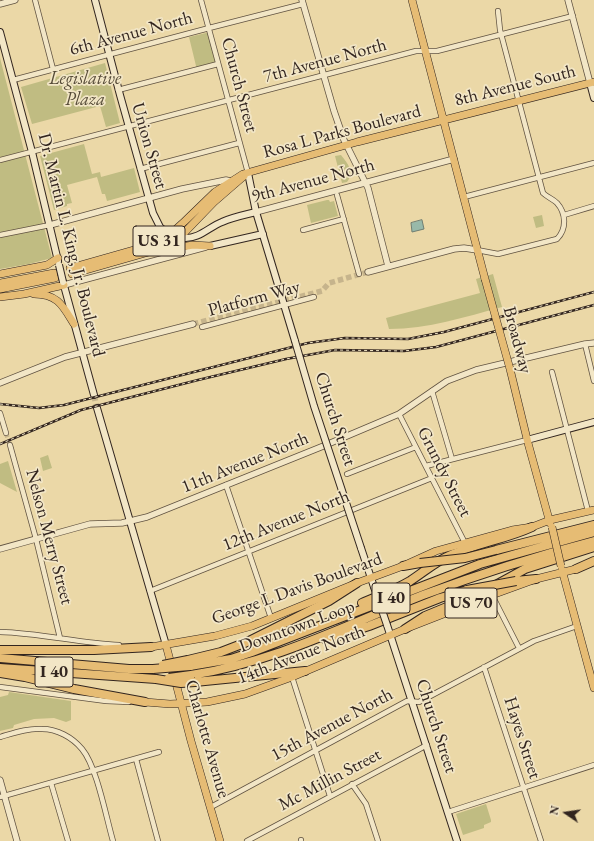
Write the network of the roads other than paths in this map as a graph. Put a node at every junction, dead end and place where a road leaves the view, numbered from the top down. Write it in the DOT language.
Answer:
graph roads {
  1 [pos="15,0"];
  2 [pos="35,0"];
  3 [pos="95,0"];
  4 [pos="201,0"];
  5 [pos="412,0"];
  6 [pos="568,0"];
  7 [pos="303,2"];
  8 [pos="0,4"];
  9 [pos="498,11"];
  10 [pos="573,16"];
  11 [pos="209,28"];
  12 [pos="0,32"];
  13 [pos="501,35"];
  14 [pos="2,49"];
  15 [pos="425,52"];
  16 [pos="108,54"];
  17 [pos="218,64"];
  18 [pos="53,69"];
  19 [pos="324,75"];
  20 [pos="13,80"];
  21 [pos="592,82"];
  22 [pos="118,90"];
  23 [pos="594,98"];
  24 [pos="228,100"];
  25 [pos="519,101"];
  26 [pos="444,120"];
  27 [pos="128,126"];
  28 [pos="239,143"];
  29 [pos="346,146"];
  30 [pos="32,152"];
  31 [pos="454,159"];
  32 [pos="0,160"];
  33 [pos="594,163"];
  34 [pos="140,169"];
  35 [pos="248,173"];
  36 [pos="539,177"];
  37 [pos="230,181"];
  38 [pos="366,183"];
  39 [pos="337,195"];
  40 [pos="464,197"];
  41 [pos="148,198"];
  42 [pos="594,206"];
  43 [pos="256,212"];
  44 [pos="564,215"];
  45 [pos="344,219"];
  46 [pos="50,225"];
  47 [pos="303,230"];
  48 [pos="263,234"];
  49 [pos="0,235"];
  50 [pos="184,238"];
  51 [pos="210,246"];
  52 [pos="477,250"];
  53 [pos="149,252"];
  54 [pos="58,261"];
  55 [pos="388,266"];
  56 [pos="368,272"];
  57 [pos="0,274"];
  58 [pos="358,274"];
  59 [pos="0,283"];
  60 [pos="64,284"];
  61 [pos="0,289"];
  62 [pos="24,294"];
  63 [pos="0,297"];
  64 [pos="314,297"];
  65 [pos="284,305"];
  66 [pos="74,324"];
  67 [pos="192,324"];
  68 [pos="202,327"];
  69 [pos="594,343"];
  70 [pos="585,344"];
  71 [pos="82,353"];
  72 [pos="510,366"];
  73 [pos="552,372"];
  74 [pos="594,381"];
  75 [pos="0,383"];
  76 [pos="432,391"];
  77 [pos="94,395"];
  78 [pos="97,408"];
  79 [pos="0,413"];
  80 [pos="399,414"];
  81 [pos="594,422"];
  82 [pos="568,429"];
  83 [pos="6,433"];
  84 [pos="527,440"];
  85 [pos="10,445"];
  86 [pos="416,447"];
  87 [pos="452,459"];
  88 [pos="426,466"];
  89 [pos="347,474"];
  90 [pos="432,478"];
  91 [pos="226,485"];
  92 [pos="591,511"];
  93 [pos="130,521"];
  94 [pos="551,524"];
  95 [pos="594,525"];
  96 [pos="532,526"];
  97 [pos="594,532"];
  98 [pos="36,539"];
  99 [pos="594,541"];
  100 [pos="465,543"];
  101 [pos="594,547"];
  102 [pos="0,549"];
  103 [pos="248,552"];
  104 [pos="594,563"];
  105 [pos="403,566"];
  106 [pos="562,569"];
  107 [pos="576,569"];
  108 [pos="371,578"];
  109 [pos="536,579"];
  110 [pos="357,583"];
  111 [pos="150,591"];
  112 [pos="492,595"];
  113 [pos="271,618"];
  114 [pos="577,626"];
  115 [pos="405,629"];
  116 [pos="0,632"];
  117 [pos="305,632"];
  118 [pos="390,635"];
  119 [pos="60,638"];
  120 [pos="303,644"];
  121 [pos="166,645"];
  122 [pos="151,647"];
  123 [pos="519,648"];
  124 [pos="0,650"];
  125 [pos="0,658"];
  126 [pos="189,663"];
  127 [pos="484,667"];
  128 [pos="0,668"];
  129 [pos="304,671"];
  130 [pos="0,673"];
  131 [pos="292,677"];
  132 [pos="193,679"];
  133 [pos="0,687"];
  134 [pos="594,688"];
  135 [pos="412,701"];
  136 [pos="145,702"];
  137 [pos="181,703"];
  138 [pos="0,736"];
  139 [pos="426,745"];
  140 [pos="314,751"];
  141 [pos="159,752"];
  142 [pos="136,759"];
  143 [pos="594,765"];
  144 [pos="93,771"];
  145 [pos="0,780"];
  146 [pos="51,783"];
  147 [pos="352,784"];
  148 [pos="523,787"];
  149 [pos="330,796"];
  150 [pos="2,797"];
  151 [pos="211,807"];
  152 [pos="448,812"];
  153 [pos="17,841"];
  154 [pos="67,841"];
  155 [pos="113,841"];
  156 [pos="158,841"];
  157 [pos="220,841"];
  158 [pos="247,841"];
  159 [pos="378,841"];
  160 [pos="457,841"];
  161 [pos="541,841"];
  1 -- 8 [label="street"];
  2 -- 18 [label="street"];
  3 -- 16 [label="main road, Union Street"];
  4 -- 11 [label="street, Church Street"];
  5 -- 15 [label="main road, Broadway"];
  6 -- 10 [label="street"];
  7 -- 11 [label="street, 6th Avenue North"];
  7 -- 19 [label="street"];
  9 -- 13 [label="street"];
  10 -- 13 [label="street, 7th Avenue North"];
  10 -- 21 [label="street"];
  11 -- 16 [label="street, 6th Avenue North"];
  11 -- 17 [label="street, Church Street"];
  12 -- 14 [label="main road, Dr. Martin L. King, Jr. Boulevard"];
  13 -- 15 [label="street, 7th Avenue North"];
  13 -- 25 [label="street"];
  14 -- 20 [label="main road, Dr. Martin L. King, Jr. Boulevard"];
  15 -- 19 [label="street, 7th Avenue North"];
  15 -- 26 [label="main road, Broadway"];
  16 -- 18 [label="street, 6th Avenue North"];
  16 -- 22 [label="main road, Union Street"];
  17 -- 22 [label="street"];
  17 -- 24 [label="street, Church Street"];
  18 -- 20 [label="street, 6th Avenue North"];
  19 -- 24 [label="street, 7th Avenue North"];
  19 -- 29 [label="street"];
  20 -- 30 [label="main road, Dr. Martin L. King, Jr. Boulevard"];
  21 -- 23 [label="main road"];
  21 -- 25 [label="main road, 8th Avenue South / US 31"];
  22 -- 27 [label="main road, Union Street"];
  24 -- 27 [label="street, 7th Avenue North"];
  24 -- 28 [label="street, Church Street"];
  25 -- 26 [label="main road, 8th Avenue South / US 31"];
  25 -- 36 [label="street"];
  26 -- 29 [label="main road, Rosa L Parks Boulevard / US 31"];
  26 -- 31 [label="main road, Broadway"];
  27 -- 30 [label="street, 7th Avenue North"];
  27 -- 34 [label="main road, Union Street"];
  28 -- 34 [label="street"];
  28 -- 35 [label="street, Church Street"];
  29 -- 35 [label="main road, Rosa L Parks Boulevard / US 31"];
  29 -- 38 [label="street"];
  30 -- 32 [label="street, 7th Avenue North"];
  30 -- 46 [label="main road, Dr. Martin L. King, Jr. Boulevard"];
  31 -- 38 [label="street, 9th Avenue North"];
  31 -- 40 [label="main road, Broadway"];
  33 -- 36 [label="street"];
  34 -- 41 [label="main road, Union Street"];
  35 -- 37 [label="main road, Rosa L Parks Boulevard / US 31"];
  35 -- 43 [label="main road, Church Street"];
  35 -- 53 [label="main road, Rosa L Parks Boulevard / US 31"];
  36 -- 40 [label="street"];
  36 -- 44 [label="street"];
  37 -- 41 [label="street"];
  37 -- 53 [label="main road, Rosa L Parks Boulevard / US 31"];
  38 -- 43 [label="street, 9th Avenue North"];
  38 -- 55 [label="street"];
  39 -- 45 [label="street"];
  40 -- 52 [label="main road, Broadway"];
  41 -- 46 [label="street"];
  41 -- 50 [label="main road, Union Street, bridge"];
  42 -- 44 [label="street"];
  43 -- 48 [label="main road, Church Street"];
  43 -- 50 [label="main road, 9th Avenue North"];
  44 -- 52 [label="street"];
  45 -- 47 [label="street"];
  45 -- 58 [label="street"];
  46 -- 49 [label="street"];
  46 -- 54 [label="main road, Dr. Martin L. King, Jr. Boulevard"];
  48 -- 51 [label="main road"];
  48 -- 65 [label="main road, Church Street"];
  51 -- 53 [label="main road"];
  51 -- 60 [label="street"];
  52 -- 55 [label="street"];
  52 -- 72 [label="main road, Broadway, bridge"];
  54 -- 57 [label="main road"];
  54 -- 60 [label="main road, Dr. Martin L. King, Jr. Boulevard, bridge"];
  55 -- 56 [label="street"];
  59 -- 61 [label="main road"];
  60 -- 62 [label="main road"];
  60 -- 66 [label="main road, Dr. Martin L. King, Jr. Boulevard"];
  62 -- 63 [label="main road"];
  62 -- 66 [label="main road"];
  64 -- 65 [label="street, Platform Way"];
  65 -- 68 [label="street, Platform Way"];
  65 -- 108 [label="main road, Church Street, bridge"];
  66 -- 71 [label="main road, Dr. Martin L. King, Jr. Boulevard"];
  67 -- 71 [label="street"];
  69 -- 70 [label="street, 11th Avenue North"];
  70 -- 72 [label="street, 11th Avenue North"];
  70 -- 74 [label="street"];
  71 -- 75 [label="street"];
  71 -- 77 [label="main road, Dr. Martin L. King, Jr. Boulevard"];
  72 -- 76 [label="street, 11th Avenue North"];
  72 -- 84 [label="main road, Broadway"];
  73 -- 82 [label="street"];
  76 -- 80 [label="street, 11th Avenue North"];
  76 -- 87 [label="street"];
  78 -- 93 [label="main road"];
  79 -- 83 [label="street"];
  80 -- 86 [label="street, Grundy Street"];
  80 -- 91 [label="street, 11th Avenue North"];
  81 -- 82 [label="main road"];
  82 -- 84 [label="main road"];
  82 -- 92 [label="street"];
  84 -- 87 [label="street"];
  84 -- 94 [label="main road, Broadway"];
  85 -- 98 [label="street, Nelson Merry Street"];
  86 -- 88 [label="street, Grundy Street"];
  86 -- 89 [label="street"];
  87 -- 88 [label="street"];
  88 -- 90 [label="street, Grundy Street"];
  90 -- 100 [label="street, Grundy Street"];
  90 -- 103 [label="street, 12th Avenue North"];
  91 -- 93 [label="street, 11th Avenue North"];
  91 -- 103 [label="street"];
  92 -- 94 [label="main road, George L Davis Boulevard"];
  93 -- 98 [label="street, 11th Avenue North"];
  93 -- 111 [label="main road"];
  94 -- 96 [label="main road, George L Davis Boulevard"];
  94 -- 106 [label="main road, Broadway, bridge"];
  95 -- 105 [label="highway, bridge"];
  96 -- 100 [label="main road, George L Davis Boulevard"];
  96 -- 117 [label="highway"];
  97 -- 117 [label="highway, Downtown Loop / I 40"];
  98 -- 102 [label="street, 11th Avenue North"];
  98 -- 119 [label="street, Nelson Merry Street"];
  99 -- 120 [label="highway, Downtown Loop / I 40"];
  100 -- 105 [label="main road, George L Davis Boulevard"];
  101 -- 115 [label="highway"];
  103 -- 111 [label="street, 12th Avenue North"];
  103 -- 113 [label="street"];
  104 -- 107 [label="highway"];
  105 -- 108 [label="main road, George L Davis Boulevard"];
  106 -- 107 [label="main road, 14th Avenue North"];
  106 -- 109 [label="main road, 14th Avenue North / US 70"];
  106 -- 114 [label="main road, Broadway"];
  108 -- 110 [label="main road, George L Davis Boulevard"];
  108 -- 118 [label="main road, Church Street, bridge"];
  109 -- 112 [label="main road, 14th Avenue North / US 70"];
  109 -- 120 [label="highway, bridge"];
  110 -- 113 [label="main road, George L Davis Boulevard"];
  110 -- 126 [label="highway"];
  111 -- 121 [label="main road"];
  112 -- 115 [label="main road, 14th Avenue North / US 70"];
  112 -- 123 [label="street"];
  113 -- 121 [label="main road, George L Davis Boulevard"];
  114 -- 123 [label="street, 15th Avenue North"];
  114 -- 134 [label="main road, Broadway"];
  115 -- 118 [label="main road, 14th Avenue North / US 70"];
  116 -- 119 [label="street, George L Davis Boulevard"];
  117 -- 126 [label="highway, Downtown Loop / I 40"];
  118 -- 129 [label="main road, 14th Avenue North / US 70"];
  118 -- 135 [label="main road, Church Street"];
  119 -- 122 [label="street, George L Davis Boulevard"];
  120 -- 132 [label="highway, Downtown Loop / I 40"];
  121 -- 122 [label="main road, George L Davis Boulevard"];
  121 -- 137 [label="main road, Charlotte Avenue"];
  122 -- 124 [label="highway"];
  123 -- 127 [label="street, 15th Avenue North"];
  125 -- 126 [label="highway, I 40, bridge"];
  127 -- 135 [label="street, 15th Avenue North"];
  127 -- 148 [label="street, Hayes Street"];
  128 -- 132 [label="highway, I 40, bridge"];
  129 -- 131 [label="main road, 14th Avenue North / US 70"];
  129 -- 132 [label="highway"];
  130 -- 136 [label="highway"];
  131 -- 137 [label="main road, 14th Avenue North / US 70"];
  131 -- 140 [label="street"];
  133 -- 136 [label="street"];
  135 -- 139 [label="main road, Church Street"];
  135 -- 140 [label="street, 15th Avenue North"];
  136 -- 137 [label="main road"];
  137 -- 151 [label="main road, Charlotte Avenue"];
  138 -- 144 [label="street"];
  139 -- 147 [label="street, Mc Millin Street"];
  139 -- 152 [label="main road, Church Street"];
  140 -- 149 [label="street"];
  140 -- 151 [label="street, 15th Avenue North"];
  141 -- 142 [label="street"];
  142 -- 144 [label="street"];
  142 -- 156 [label="street"];
  143 -- 148 [label="street"];
  144 -- 146 [label="street"];
  144 -- 155 [label="street"];
  145 -- 150 [label="street"];
  146 -- 150 [label="street"];
  146 -- 154 [label="street"];
  147 -- 149 [label="street, Mc Millin Street"];
  147 -- 159 [label="street"];
  148 -- 152 [label="street"];
  148 -- 161 [label="street, Hayes Street"];
  149 -- 158 [label="street, Mc Millin Street"];
  150 -- 153 [label="street"];
  151 -- 157 [label="main road, Charlotte Avenue"];
  152 -- 160 [label="main road, Church Street"];
}
